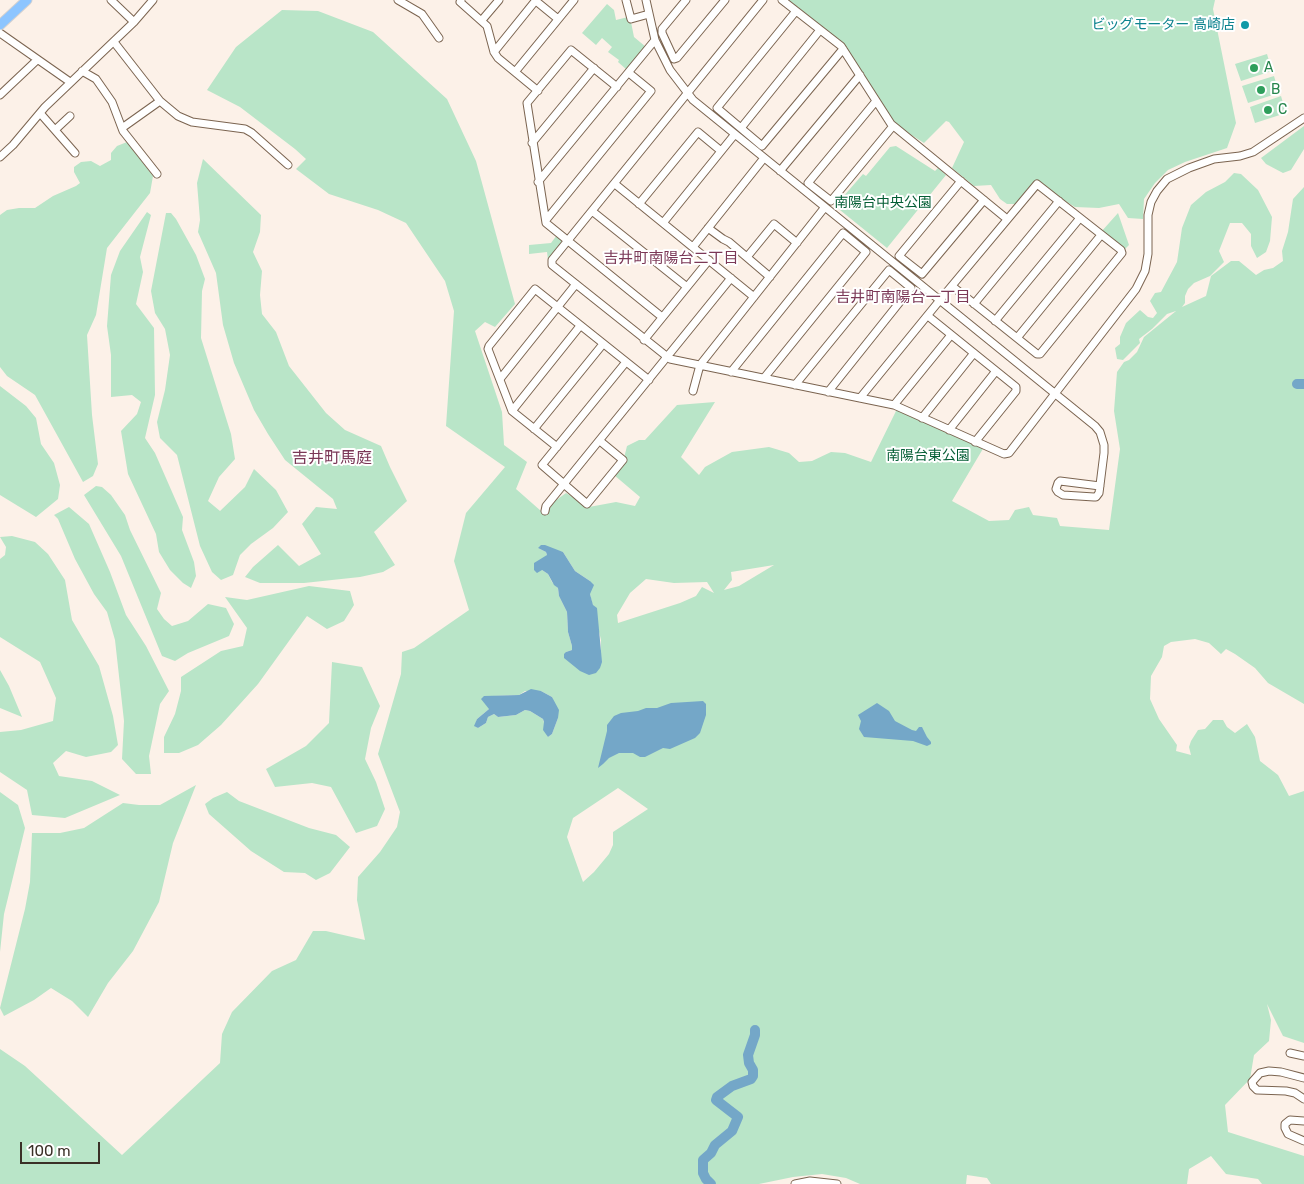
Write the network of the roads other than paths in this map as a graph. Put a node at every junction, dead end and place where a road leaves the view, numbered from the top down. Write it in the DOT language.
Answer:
graph roads {
  1 [pos="27,0"];
  2 [pos="111,0"];
  3 [pos="153,0"];
  4 [pos="398,0"];
  5 [pos="461,0"];
  6 [pos="498,0"];
  7 [pos="536,0"];
  8 [pos="574,0"];
  9 [pos="626,0"];
  10 [pos="646,0"];
  11 [pos="686,0"];
  12 [pos="725,0"];
  13 [pos="763,0"];
  14 [pos="782,0"];
  15 [pos="796,11"];
  16 [pos="649,14"];
  17 [pos="558,19"];
  18 [pos="482,20"];
  19 [pos="134,22"];
  20 [pos="0,25"];
  21 [pos="820,30"];
  22 [pos="0,33"];
  23 [pos="439,38"];
  24 [pos="655,40"];
  25 [pos="114,42"];
  26 [pos="843,49"];
  27 [pos="494,52"];
  28 [pos="37,60"];
  29 [pos="594,68"];
  30 [pos="82,72"];
  31 [pos="515,72"];
  32 [pos="629,73"];
  33 [pos="860,75"];
  34 [pos="70,82"];
  35 [pos="617,87"];
  36 [pos="538,90"];
  37 [pos="687,93"];
  38 [pos="0,94"];
  39 [pos="160,101"];
  40 [pos="876,101"];
  41 [pos="40,113"];
  42 [pos="70,116"];
  43 [pos="1304,118"];
  44 [pos="893,126"];
  45 [pos="122,128"];
  46 [pos="741,128"];
  47 [pos="55,130"];
  48 [pos="734,134"];
  49 [pos="532,143"];
  50 [pos="722,151"];
  51 [pos="75,153"];
  52 [pos="0,157"];
  53 [pos="764,158"];
  54 [pos="288,165"];
  55 [pos="780,171"];
  56 [pos="156,174"];
  57 [pos="961,181"];
  58 [pos="538,182"];
  59 [pos="615,184"];
  60 [pos="984,200"];
  61 [pos="1058,201"];
  62 [pos="639,204"];
  63 [pos="825,208"];
  64 [pos="592,211"];
  65 [pos="1080,218"];
  66 [pos="1007,219"];
  67 [pos="546,220"];
  68 [pos="663,223"];
  69 [pos="708,228"];
  70 [pos="1101,235"];
  71 [pos="568,240"];
  72 [pos="797,243"];
  73 [pos="693,247"];
  74 [pos="747,257"];
  75 [pos="709,260"];
  76 [pos="770,277"];
  77 [pos="732,278"];
  78 [pos="576,284"];
  79 [pos="687,286"];
  80 [pos="952,286"];
  81 [pos="754,296"];
  82 [pos="940,300"];
  83 [pos="974,304"];
  84 [pos="558,307"];
  85 [pos="928,316"];
  86 [pos="662,317"];
  87 [pos="996,321"];
  88 [pos="580,326"];
  89 [pos="951,335"];
  90 [pos="1017,338"];
  91 [pos="644,340"];
  92 [pos="603,344"];
  93 [pos="974,353"];
  94 [pos="667,358"];
  95 [pos="626,362"];
  96 [pos="700,365"];
  97 [pos="996,371"];
  98 [pos="732,372"];
  99 [pos="764,378"];
  100 [pos="500,379"];
  101 [pos="649,380"];
  102 [pos="795,385"];
  103 [pos="693,391"];
  104 [pos="828,392"];
  105 [pos="1054,394"];
  106 [pos="860,398"];
  107 [pos="894,405"];
  108 [pos="512,411"];
  109 [pos="922,418"];
  110 [pos="534,429"];
  111 [pos="948,430"];
  112 [pos="600,441"];
  113 [pos="976,442"];
  114 [pos="557,447"];
  115 [pos="565,485"];
  116 [pos="1100,486"];
  117 [pos="545,511"];
  118 [pos="1290,1053"];
  119 [pos="1304,1056"];
  120 [pos="1304,1078"];
  121 [pos="1304,1099"];
  122 [pos="1304,1121"];
  123 [pos="1304,1142"];
  124 [pos="795,1184"];
  125 [pos="837,1184"];
  1 -- 20 [label="main road"];
  2 -- 19 [label="street"];
  3 -- 19 [label="street"];
  4 -- 23 [label="street"];
  5 -- 18 [label="street"];
  6 -- 18 [label="street"];
  7 -- 17 [label="street"];
  7 -- 27 [label="street"];
  8 -- 17 [label="street"];
  9 -- 16 [label="street"];
  10 -- 16 [label="street"];
  11 -- 12 [label="street"];
  13 -- 37 [label="street"];
  14 -- 15 [label="street"];
  15 -- 21 [label="street"];
  15 -- 46 [label="street"];
  16 -- 24 [label="street"];
  17 -- 31 [label="street"];
  18 -- 27 [label="street"];
  19 -- 25 [label="street"];
  21 -- 26 [label="street"];
  21 -- 46 [label="street"];
  22 -- 28 [label="street"];
  24 -- 32 [label="street"];
  24 -- 37 [label="street"];
  25 -- 30 [label="street"];
  25 -- 39 [label="street"];
  26 -- 33 [label="street"];
  26 -- 46 [label="street"];
  27 -- 31 [label="street"];
  28 -- 34 [label="street"];
  28 -- 38 [label="street"];
  29 -- 35 [label="street"];
  29 -- 36 [label="street"];
  29 -- 49 [label="street"];
  30 -- 34 [label="street"];
  30 -- 45 [label="street"];
  31 -- 36 [label="street"];
  32 -- 35 [label="street"];
  32 -- 67 [label="street"];
  33 -- 40 [label="street"];
  33 -- 55 [label="street"];
  34 -- 41 [label="street"];
  35 -- 58 [label="street"];
  36 -- 49 [label="street"];
  37 -- 48 [label="street"];
  37 -- 59 [label="street"];
  39 -- 45 [label="street"];
  39 -- 54 [label="street"];
  40 -- 44 [label="street"];
  40 -- 44 [label="street"];
  41 -- 47 [label="street"];
  41 -- 52 [label="street"];
  42 -- 47 [label="street"];
  43 -- 105 [label="street"];
  44 -- 57 [label="street"];
  45 -- 56 [label="street"];
  47 -- 51 [label="street"];
  48 -- 50 [label="street"];
  48 -- 53 [label="street"];
  49 -- 58 [label="street"];
  50 -- 62 [label="street"];
  50 -- 68 [label="street"];
  53 -- 55 [label="street"];
  53 -- 69 [label="street"];
  55 -- 63 [label="street"];
  57 -- 60 [label="street"];
  57 -- 60 [label="street"];
  58 -- 67 [label="street"];
  59 -- 62 [label="street"];
  59 -- 64 [label="street"];
  60 -- 66 [label="street"];
  61 -- 65 [label="street"];
  61 -- 66 [label="street"];
  61 -- 83 [label="street"];
  62 -- 68 [label="street"];
  63 -- 72 [label="street"];
  63 -- 82 [label="street"];
  64 -- 71 [label="street"];
  64 -- 79 [label="street"];
  65 -- 70 [label="street"];
  65 -- 87 [label="street"];
  66 -- 80 [label="street"];
  67 -- 71 [label="street"];
  68 -- 73 [label="street"];
  69 -- 73 [label="street"];
  69 -- 74 [label="street"];
  70 -- 90 [label="street"];
  70 -- 90 [label="street"];
  71 -- 78 [label="street"];
  71 -- 86 [label="street"];
  72 -- 74 [label="street"];
  72 -- 76 [label="street"];
  73 -- 75 [label="street"];
  74 -- 76 [label="street"];
  75 -- 77 [label="street"];
  75 -- 79 [label="street"];
  76 -- 81 [label="street"];
  77 -- 81 [label="street"];
  77 -- 94 [label="street"];
  78 -- 84 [label="street"];
  78 -- 91 [label="street"];
  79 -- 86 [label="street"];
  80 -- 82 [label="street"];
  80 -- 83 [label="street"];
  81 -- 96 [label="street"];
  82 -- 85 [label="street"];
  82 -- 105 [label="street"];
  83 -- 87 [label="street"];
  84 -- 88 [label="street"];
  84 -- 100 [label="street"];
  84 -- 100 [label="street"];
  85 -- 89 [label="street"];
  85 -- 106 [label="street"];
  86 -- 91 [label="street"];
  87 -- 90 [label="street"];
  88 -- 92 [label="street"];
  88 -- 108 [label="street"];
  89 -- 93 [label="street"];
  89 -- 107 [label="street"];
  91 -- 94 [label="street"];
  92 -- 95 [label="street"];
  92 -- 110 [label="street"];
  93 -- 97 [label="street"];
  93 -- 109 [label="street"];
  94 -- 96 [label="street"];
  94 -- 101 [label="street"];
  95 -- 101 [label="street"];
  95 -- 114 [label="street"];
  96 -- 98 [label="street"];
  96 -- 103 [label="street"];
  97 -- 111 [label="street"];
  97 -- 113 [label="street"];
  98 -- 99 [label="street"];
  98 -- 99 [label="street"];
  99 -- 102 [label="street"];
  100 -- 108 [label="street"];
  101 -- 112 [label="street"];
  102 -- 104 [label="street"];
  102 -- 104 [label="street"];
  104 -- 106 [label="street"];
  105 -- 113 [label="street"];
  105 -- 116 [label="street"];
  106 -- 107 [label="street"];
  107 -- 109 [label="street"];
  108 -- 110 [label="street"];
  109 -- 111 [label="street"];
  110 -- 114 [label="street"];
  111 -- 113 [label="street"];
  112 -- 115 [label="street"];
  112 -- 115 [label="street"];
  114 -- 115 [label="street"];
  115 -- 117 [label="street"];
  116 -- 116 [label="street"];
  118 -- 119 [label="street"];
  120 -- 121 [label="street"];
  122 -- 123 [label="street"];
  124 -- 125 [label="street"];
}
